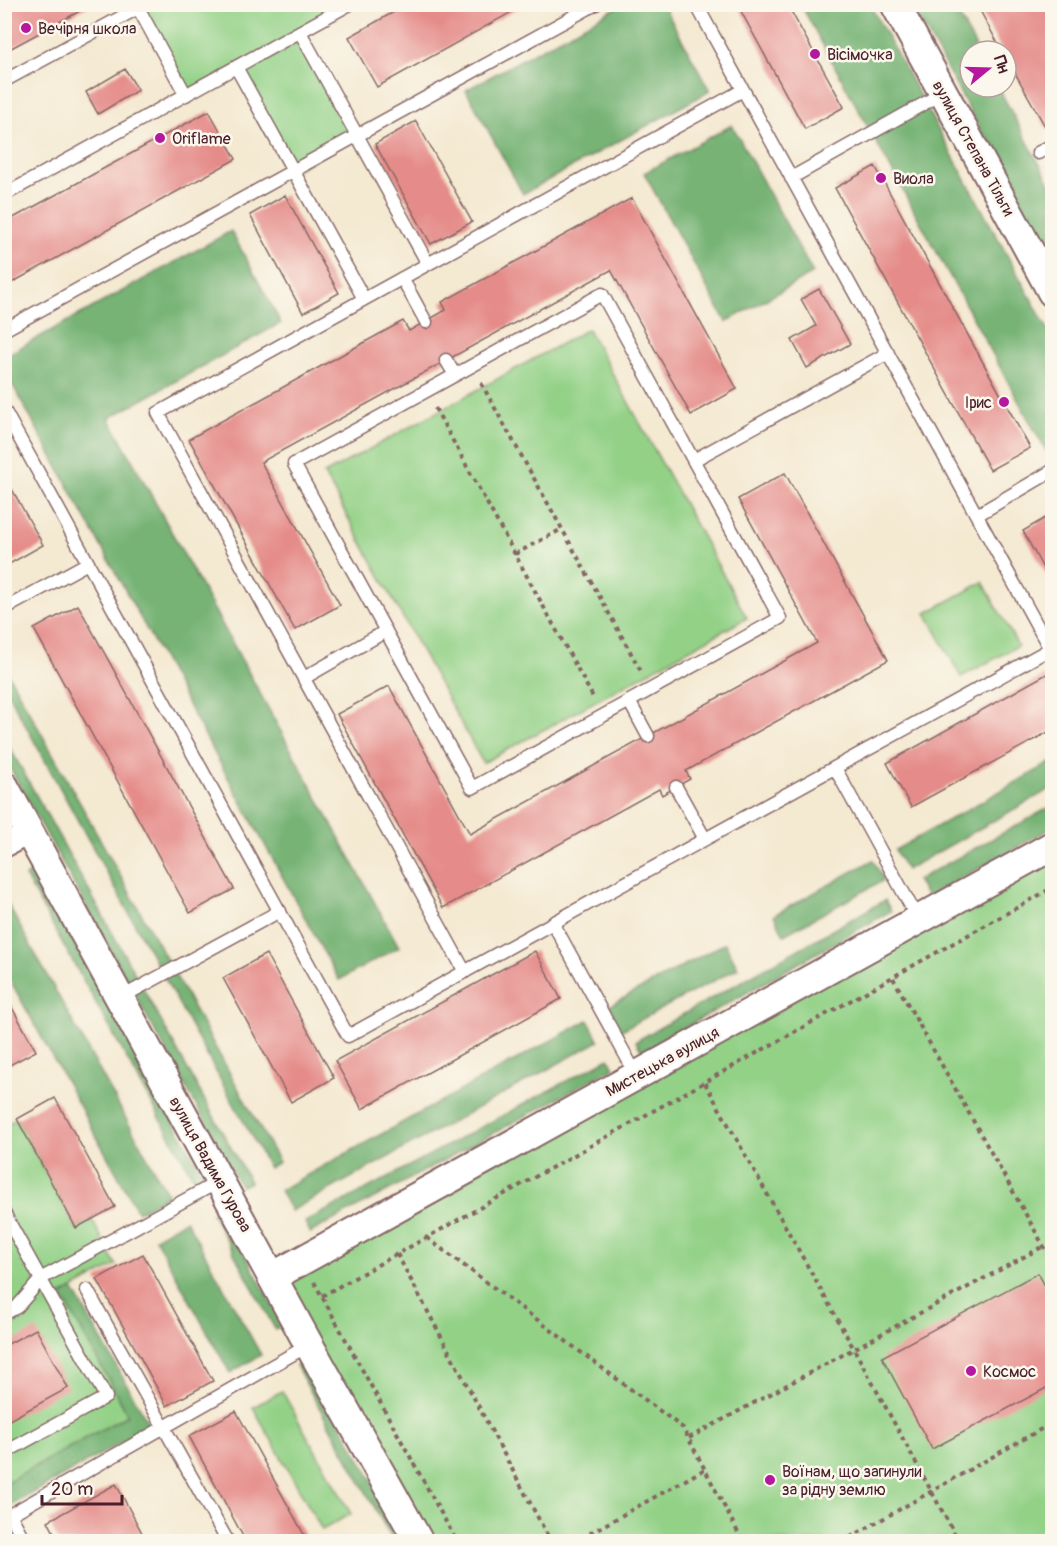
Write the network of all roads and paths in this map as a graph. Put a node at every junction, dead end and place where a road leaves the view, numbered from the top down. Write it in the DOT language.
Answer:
graph roads {
  1 [pos="350,4"];
  2 [pos="596,4"];
  3 [pos="696,4"];
  4 [pos="137,6"];
  5 [pos="901,9"];
  6 [pos="300,32"];
  7 [pos="236,67"];
  8 [pos="4,81"];
  9 [pos="743,90"];
  10 [pos="943,93"];
  11 [pos="186,95"];
  12 [pos="357,136"];
  13 [pos="1053,145"];
  14 [pos="1038,153"];
  15 [pos="293,171"];
  16 [pos="791,178"];
  17 [pos="4,195"];
  18 [pos="428,264"];
  19 [pos="402,278"];
  20 [pos="1053,292"];
  21 [pos="364,299"];
  22 [pos="426,322"];
  23 [pos="4,330"];
  24 [pos="888,353"];
  25 [pos="446,360"];
  26 [pos="471,367"];
  27 [pos="455,375"];
  28 [pos="426,392"];
  29 [pos="4,410"];
  30 [pos="694,460"];
  31 [pos="1053,471"];
  32 [pos="977,515"];
  33 [pos="562,529"];
  34 [pos="515,554"];
  35 [pos="88,563"];
  36 [pos="4,609"];
  37 [pos="386,631"];
  38 [pos="304,678"];
  39 [pos="651,689"];
  40 [pos="629,701"];
  41 [pos="603,715"];
  42 [pos="648,736"];
  43 [pos="835,768"];
  44 [pos="4,786"];
  45 [pos="676,787"];
  46 [pos="30,832"];
  47 [pos="705,839"];
  48 [pos="4,846"];
  49 [pos="1053,846"];
  50 [pos="1053,888"];
  51 [pos="279,911"];
  52 [pos="918,920"];
  53 [pos="553,923"];
  54 [pos="465,972"];
  55 [pos="893,978"];
  56 [pos="120,998"];
  57 [pos="637,1076"];
  58 [pos="705,1083"];
  59 [pos="220,1181"];
  60 [pos="4,1214"];
  61 [pos="427,1238"];
  62 [pos="1044,1246"];
  63 [pos="397,1254"];
  64 [pos="303,1260"];
  65 [pos="1053,1261"];
  66 [pos="272,1276"];
  67 [pos="42,1278"];
  68 [pos="87,1290"];
  69 [pos="322,1296"];
  70 [pos="4,1314"];
  71 [pos="309,1345"];
  72 [pos="854,1349"];
  73 [pos="1053,1422"];
  74 [pos="164,1427"];
  75 [pos="689,1438"];
  76 [pos="4,1453"];
  77 [pos="705,1469"];
  78 [pos="931,1491"];
  79 [pos="7,1516"];
  80 [pos="25,1542"];
  81 [pos="228,1542"];
  82 [pos="419,1542"];
  83 [pos="457,1542"];
  84 [pos="551,1542"];
  85 [pos="574,1542"];
  86 [pos="743,1542"];
  87 [pos="842,1542"];
  88 [pos="959,1542"];
  1 -- 6 [label="lane"];
  2 -- 12 [label="lane"];
  3 -- 9 [label="lane"];
  4 -- 8 [label="lane"];
  4 -- 11 [label="lane"];
  5 -- 10 [label="street, вулиця Степана Тільги"];
  6 -- 7 [label="lane"];
  6 -- 12 [label="lane"];
  7 -- 11 [label="lane"];
  7 -- 15 [label="lane"];
  9 -- 16 [label="lane"];
  9 -- 18 [label="lane"];
  10 -- 16 [label="lane"];
  10 -- 20 [label="street, вулиця Степана Тільги"];
  11 -- 17 [label="lane"];
  12 -- 15 [label="lane"];
  12 -- 18 [label="lane"];
  13 -- 14 [label="lane"];
  15 -- 21 [label="lane"];
  15 -- 23 [label="lane"];
  16 -- 24 [label="lane"];
  18 -- 19 [label="lane"];
  19 -- 21 [label="lane"];
  19 -- 22 [label="lane"];
  21 -- 38 [label="lane"];
  24 -- 30 [label="lane"];
  24 -- 32 [label="lane"];
  25 -- 27 [label="lane"];
  26 -- 27 [label="lane"];
  26 -- 30 [label="lane"];
  26 -- 33 [label="path"];
  27 -- 28 [label="lane"];
  28 -- 34 [label="path"];
  28 -- 37 [label="lane"];
  29 -- 35 [label="lane"];
  30 -- 39 [label="lane"];
  31 -- 32 [label="lane"];
  32 -- 43 [label="lane"];
  33 -- 34 [label="path"];
  33 -- 39 [label="path"];
  34 -- 41 [label="path"];
  35 -- 36 [label="lane"];
  35 -- 51 [label="lane"];
  37 -- 38 [label="lane"];
  37 -- 41 [label="lane"];
  38 -- 54 [label="lane"];
  39 -- 40 [label="lane"];
  40 -- 41 [label="lane"];
  40 -- 42 [label="lane"];
  43 -- 47 [label="lane"];
  43 -- 52 [label="lane"];
  44 -- 46 [label="street, вулиця Вадима Гурова"];
  45 -- 47 [label="lane"];
  46 -- 48 [label="street"];
  46 -- 56 [label="street, вулиця Вадима Гурова"];
  47 -- 53 [label="lane"];
  49 -- 52 [label="street, Мистецька вулиця"];
  50 -- 55 [label="path"];
  51 -- 54 [label="lane"];
  51 -- 56 [label="lane"];
  52 -- 57 [label="street, Мистецька вулиця"];
  53 -- 54 [label="lane"];
  53 -- 57 [label="lane"];
  55 -- 58 [label="path"];
  55 -- 62 [label="path"];
  56 -- 59 [label="street, вулиця Вадима Гурова"];
  57 -- 64 [label="street, Мистецька вулиця"];
  58 -- 61 [label="path"];
  58 -- 72 [label="path"];
  59 -- 66 [label="street, вулиця Вадима Гурова"];
  59 -- 67 [label="lane"];
  60 -- 67 [label="lane"];
  61 -- 63 [label="path"];
  61 -- 75 [label="path"];
  62 -- 65 [label="path"];
  62 -- 72 [label="path"];
  63 -- 69 [label="path"];
  63 -- 84 [label="path"];
  64 -- 66 [label="street, Мистецька вулиця"];
  64 -- 69 [label="path"];
  66 -- 71 [label="street, вулиця Вадима Гурова"];
  67 -- 70 [label="lane"];
  67 -- 76 [label="lane"];
  68 -- 74 [label="lane"];
  69 -- 83 [label="path"];
  71 -- 74 [label="lane"];
  71 -- 82 [label="street, вулиця Вадима Гурова"];
  72 -- 75 [label="path"];
  72 -- 78 [label="path"];
  73 -- 78 [label="path"];
  74 -- 79 [label="lane"];
  74 -- 81 [label="lane"];
  75 -- 77 [label="path"];
  77 -- 85 [label="path"];
  77 -- 86 [label="path"];
  78 -- 87 [label="path"];
  78 -- 88 [label="path"];
  79 -- 80 [label="lane"];
}
